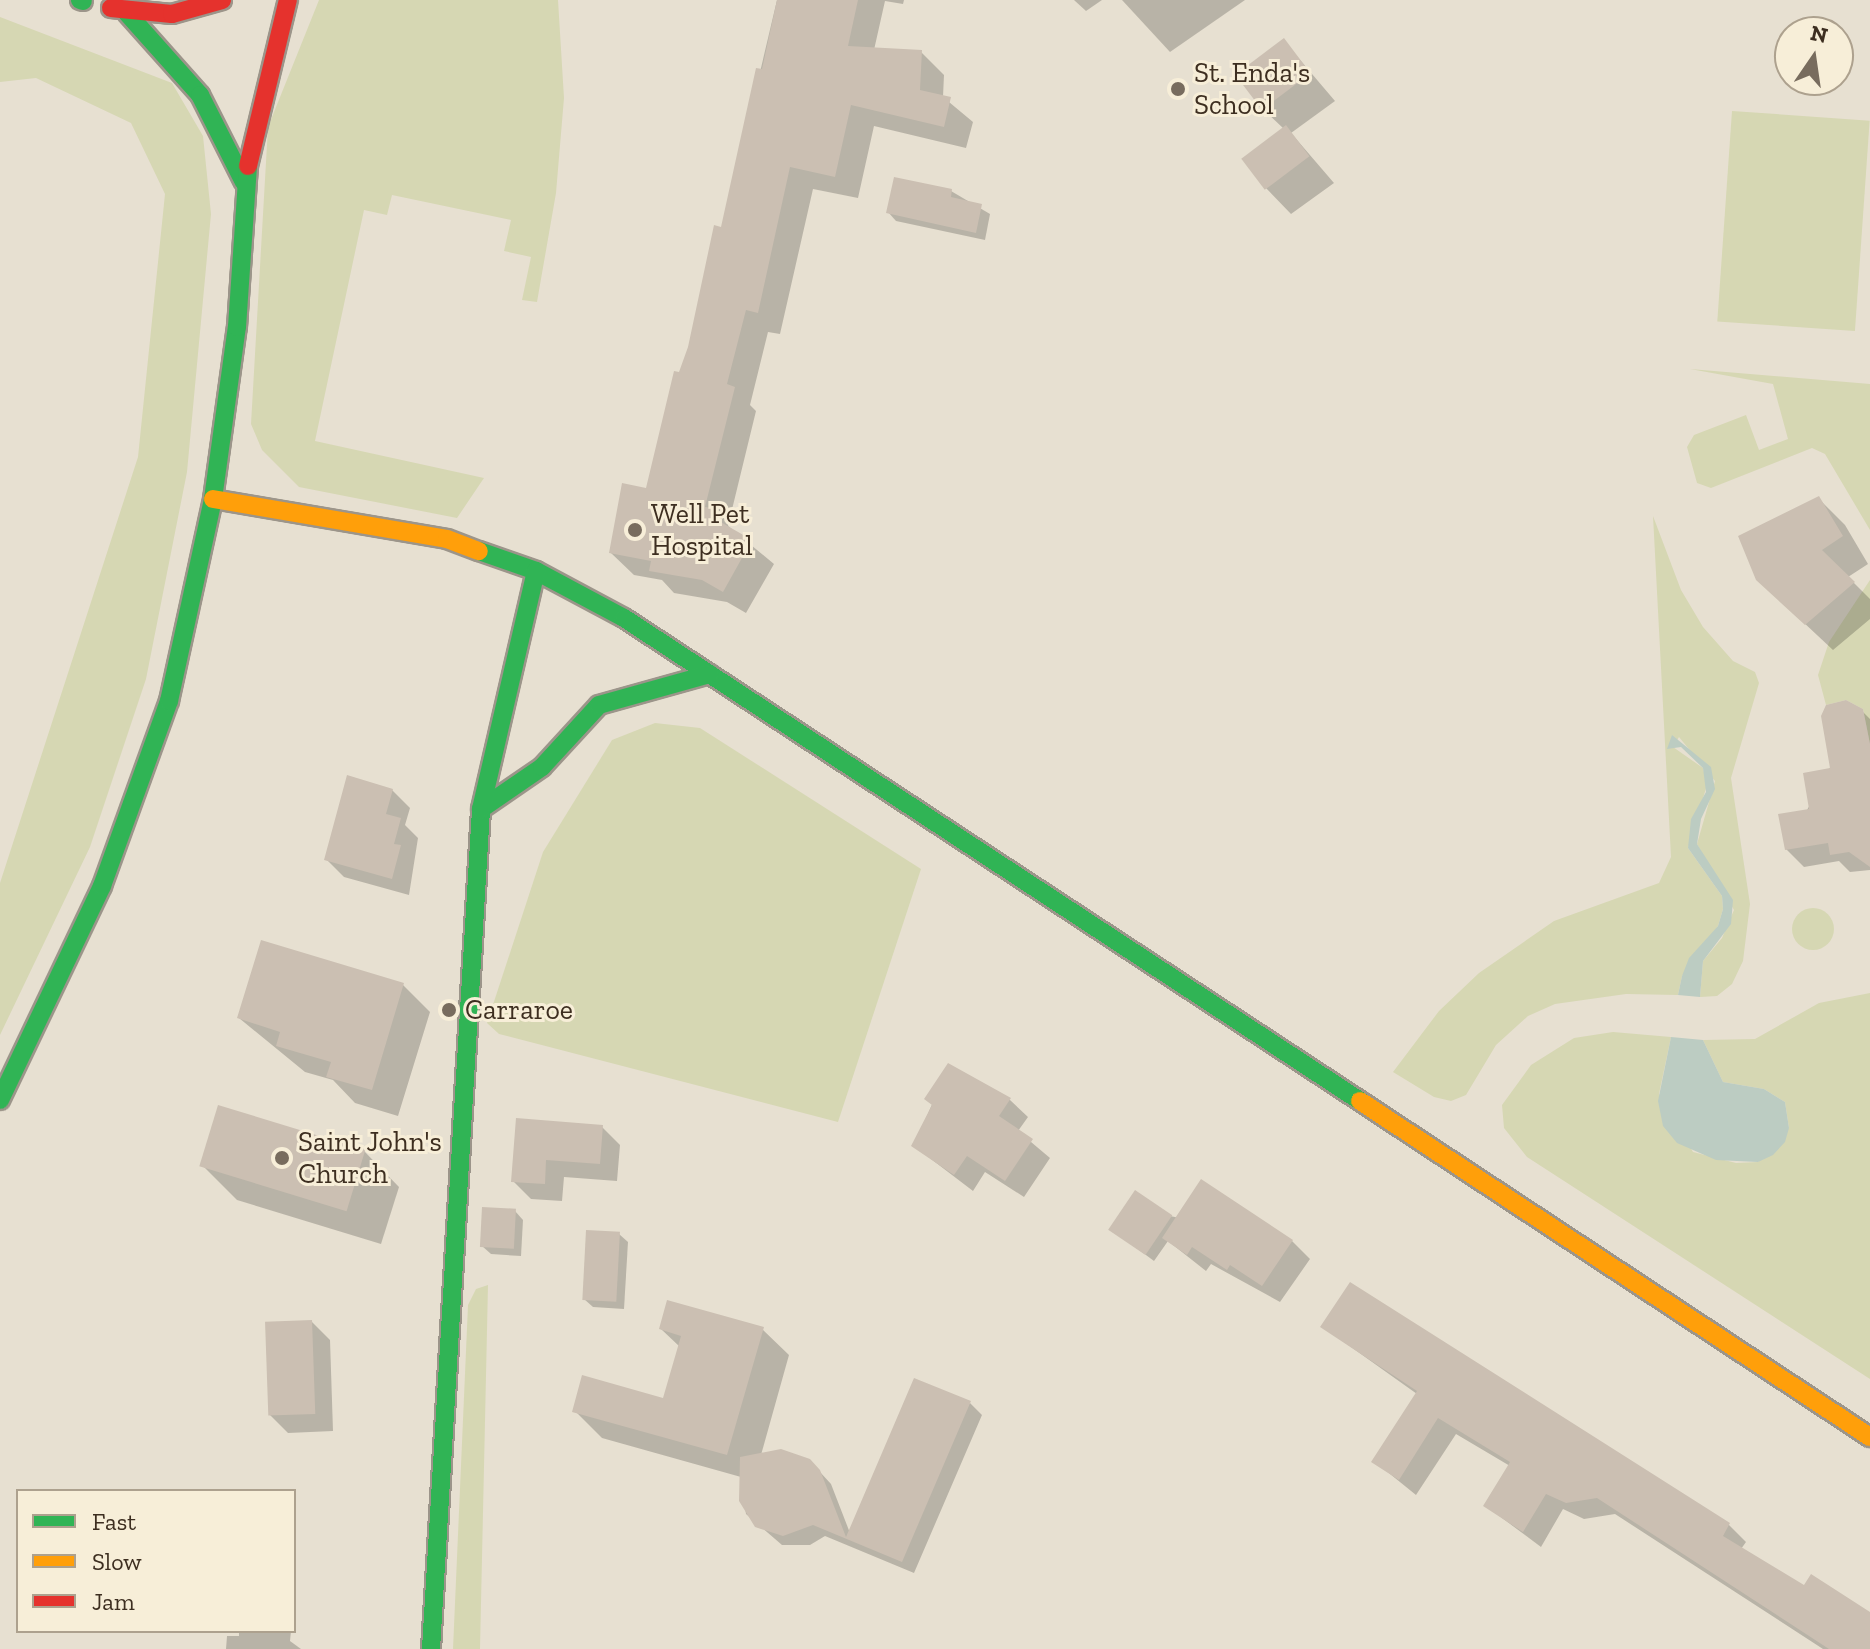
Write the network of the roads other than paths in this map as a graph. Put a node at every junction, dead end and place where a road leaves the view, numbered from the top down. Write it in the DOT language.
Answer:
graph roads {
  1 [pos="82,0"];
  2 [pos="222,0"];
  3 [pos="288,0"];
  4 [pos="127,13"];
  5 [pos="244,182"];
  6 [pos="213,499"];
  7 [pos="536,571"];
  8 [pos="710,674"];
  9 [pos="481,809"];
  10 [pos="0,1100"];
  11 [pos="1870,1437"];
  12 [pos="431,1649"];
  1 -- 4 [label="main road"];
  2 -- 4 [label="main road"];
  3 -- 5 [label="main road"];
  4 -- 5 [label="main road"];
  5 -- 6 [label="main road"];
  6 -- 7 [label="main road"];
  6 -- 10 [label="main road"];
  7 -- 8 [label="main road"];
  7 -- 9 [label="main road"];
  8 -- 9 [label="main road"];
  8 -- 11 [label="main road"];
  9 -- 12 [label="main road"];
}
